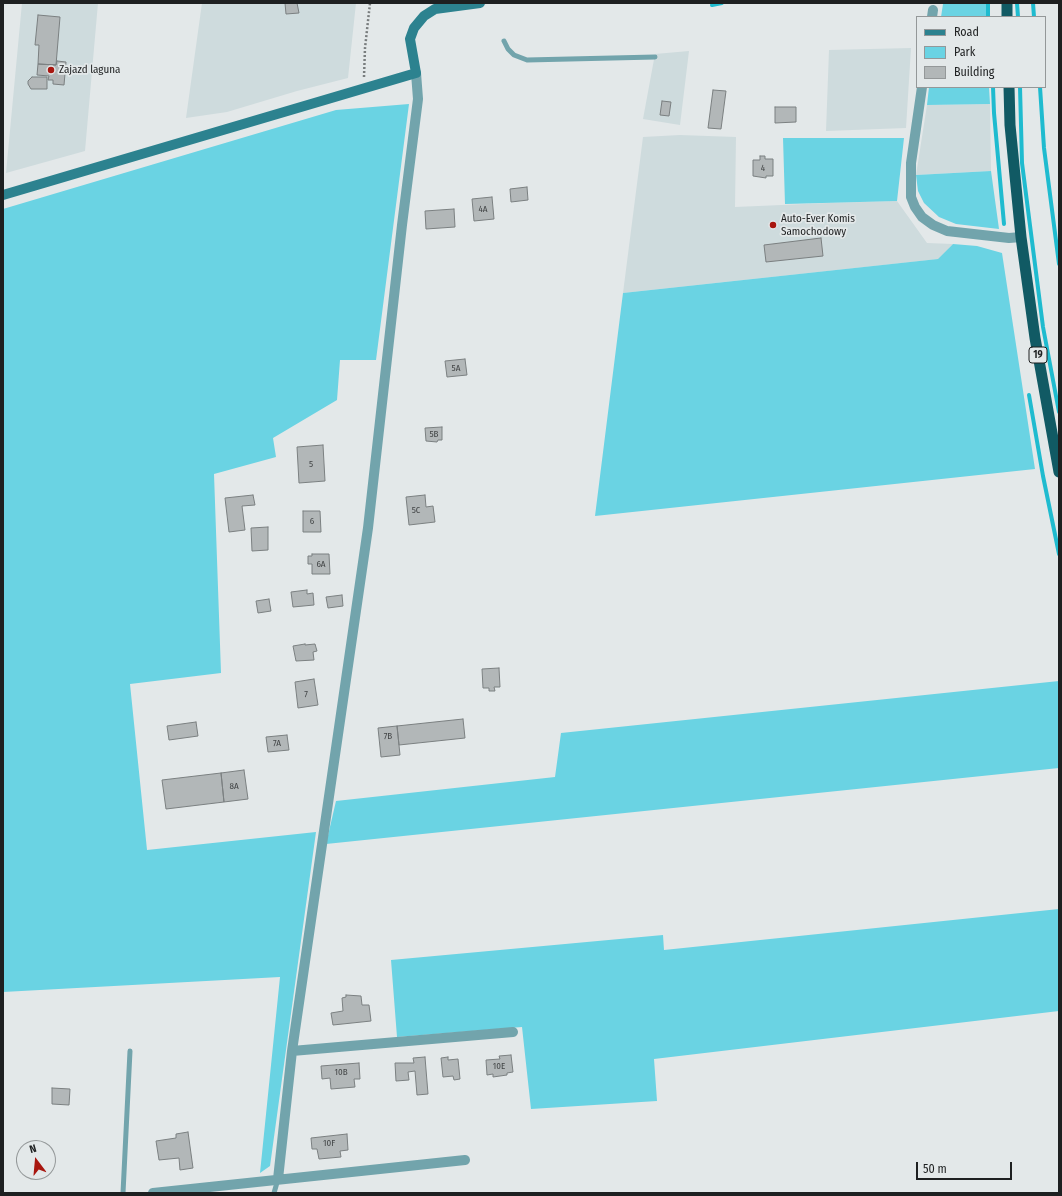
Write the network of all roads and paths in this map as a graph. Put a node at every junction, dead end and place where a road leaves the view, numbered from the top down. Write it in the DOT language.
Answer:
graph roads {
  1 [pos="370,3"];
  2 [pos="480,3"];
  3 [pos="1007,3"];
  4 [pos="1007,16"];
  5 [pos="504,42"];
  6 [pos="655,57"];
  7 [pos="416,73"];
  8 [pos="922,88"];
  9 [pos="1009,88"];
  10 [pos="364,89"];
  11 [pos="3,195"];
  12 [pos="1021,237"];
  13 [pos="1059,472"];
  14 [pos="513,1032"];
  15 [pos="130,1051"];
  16 [pos="292,1051"];
  17 [pos="465,1160"];
  18 [pos="278,1179"];
  19 [pos="123,1193"];
  20 [pos="154,1193"];
  21 [pos="274,1193"];
  1 -- 10 [label="path"];
  2 -- 7 [label="main road"];
  3 -- 4 [label="highway"];
  5 -- 6 [label="lane"];
  7 -- 10 [label="main road"];
  7 -- 16 [label="street"];
  8 -- 12 [label="street"];
  9 -- 12 [label="highway, 19"];
  10 -- 11 [label="main road"];
  12 -- 13 [label="highway, 19"];
  14 -- 16 [label="street"];
  15 -- 19 [label="lane"];
  16 -- 18 [label="street"];
  17 -- 18 [label="street"];
  18 -- 20 [label="street"];
  18 -- 21 [label="lane"];
}
